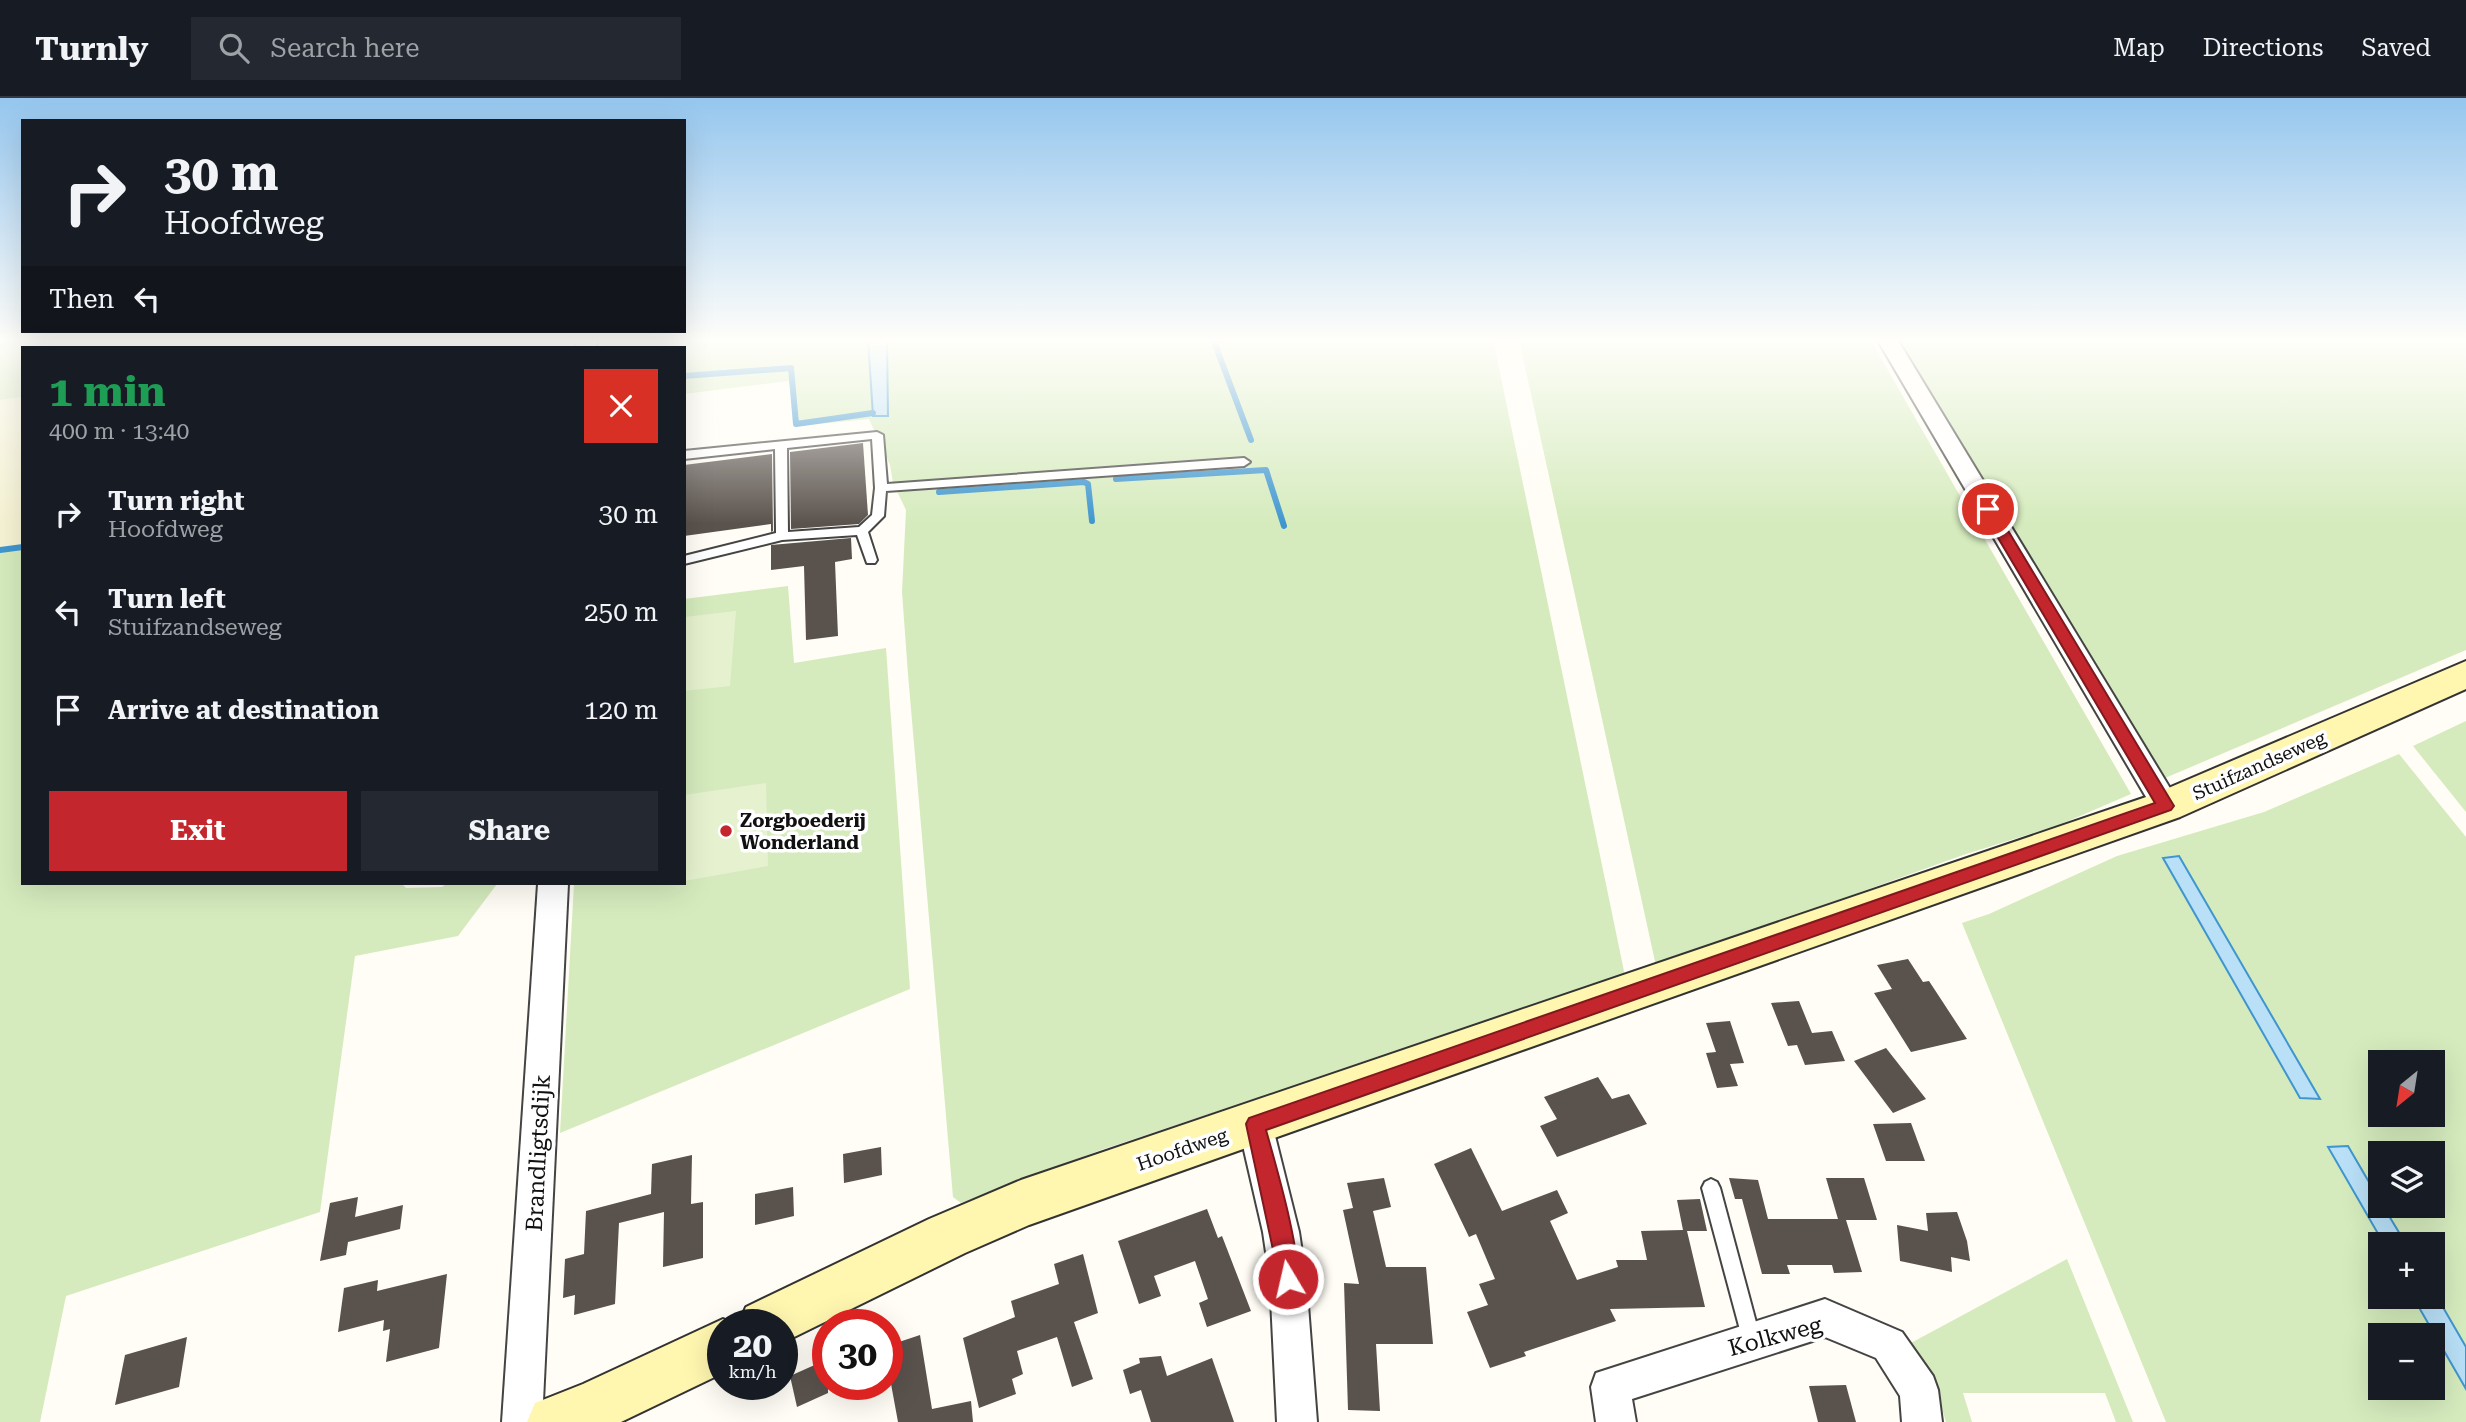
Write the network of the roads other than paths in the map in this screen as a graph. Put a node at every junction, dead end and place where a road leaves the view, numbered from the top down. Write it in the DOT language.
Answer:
graph roads {
  1 [pos="1924,401"];
  2 [pos="782,445"];
  3 [pos="686,455"];
  4 [pos="1244,462"];
  5 [pos="881,488"];
  6 [pos="862,530"];
  7 [pos="782,536"];
  8 [pos="686,560"];
  9 [pos="871,560"];
  10 [pos="2466,674"];
  11 [pos="2166,806"];
  12 [pos="553,885"];
  13 [pos="1255,1124"];
  14 [pos="1711,1188"];
  15 [pos="797,1309"];
  16 [pos="1752,1341"];
  17 [pos="707,1353"];
  18 [pos="522,1422"];
  19 [pos="554,1422"];
  20 [pos="1297,1422"];
  21 [pos="1616,1422"];
  22 [pos="1922,1422"];
  1 -- 11 [label="street"];
  2 -- 3 [label="lane"];
  2 -- 5 [label="lane"];
  2 -- 7 [label="lane"];
  4 -- 5 [label="lane"];
  5 -- 6 [label="lane"];
  6 -- 7 [label="lane"];
  6 -- 9 [label="lane"];
  7 -- 8 [label="lane"];
  10 -- 11 [label="street, Stuifzandseweg"];
  11 -- 13 [label="street, Hoofdweg"];
  12 -- 18 [label="street, Brandligtsdijk"];
  13 -- 15 [label="street, Hoofdweg"];
  13 -- 20 [label="street"];
  14 -- 16 [label="lane"];
  16 -- 21 [label="street, Kolkweg"];
  16 -- 22 [label="street, Kolkweg"];
  17 -- 19 [label="street"];
}
